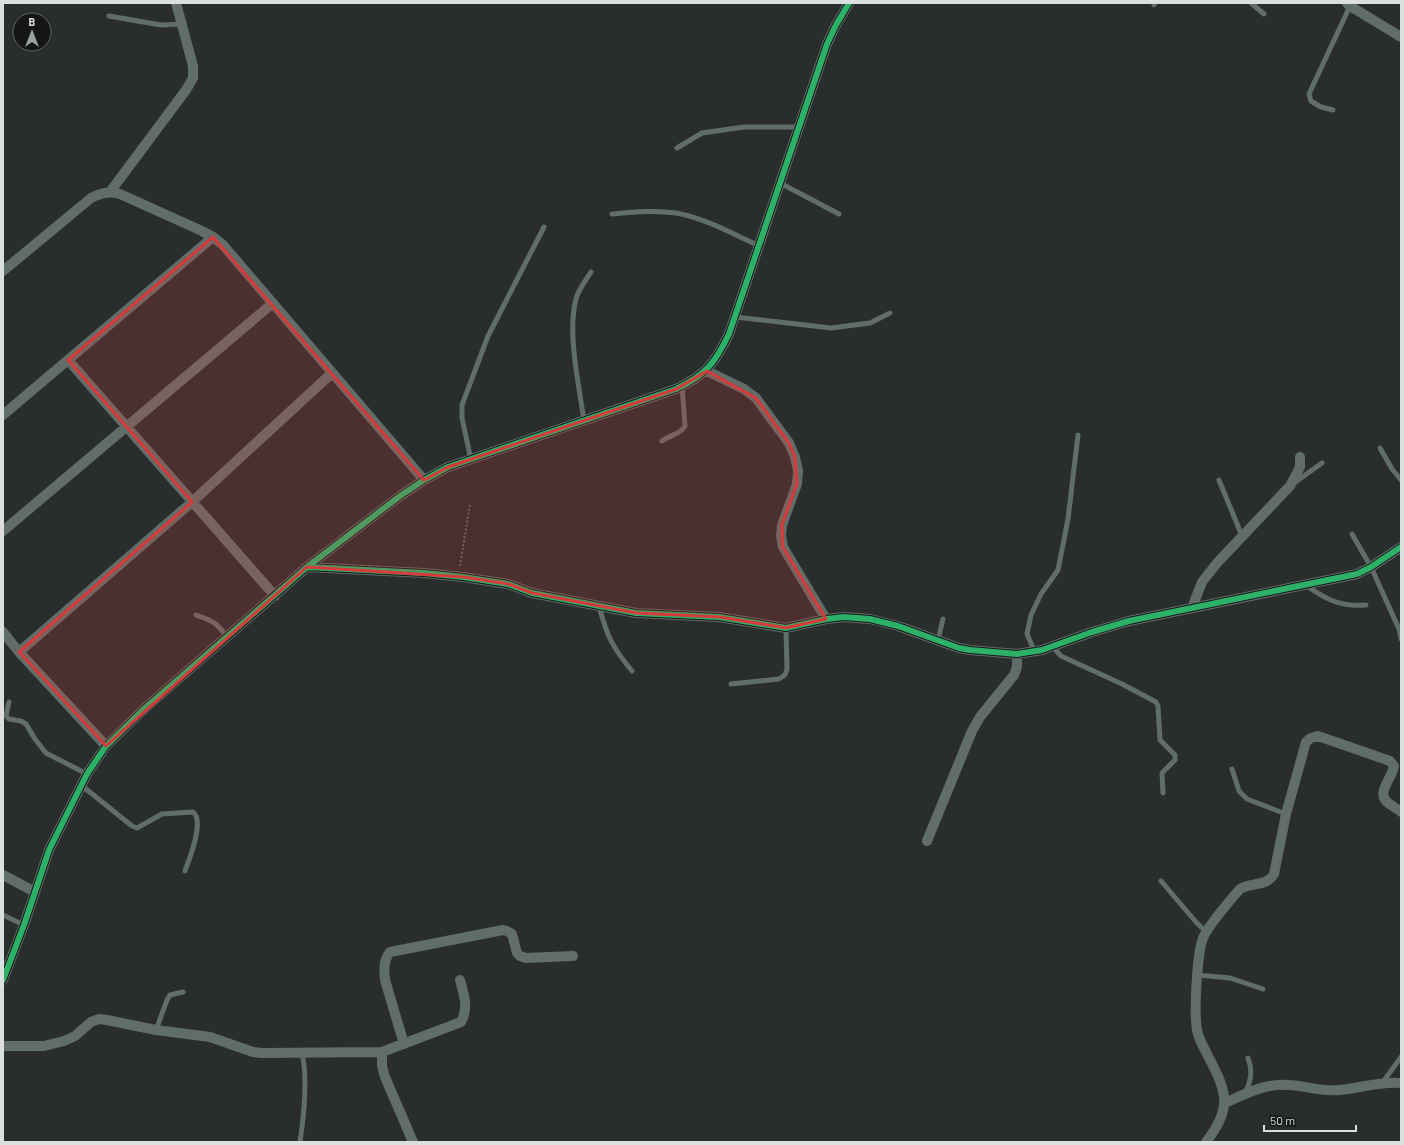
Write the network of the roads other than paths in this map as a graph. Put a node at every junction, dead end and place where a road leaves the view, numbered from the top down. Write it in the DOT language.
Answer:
graph roads {
  1 [pos="176,3"];
  2 [pos="849,3"];
  3 [pos="1251,3"];
  4 [pos="1349,5"];
  5 [pos="1264,14"];
  6 [pos="109,16"];
  7 [pos="182,24"];
  8 [pos="1401,37"];
  9 [pos="1333,110"];
  10 [pos="799,127"];
  11 [pos="677,148"];
  12 [pos="780,183"];
  13 [pos="110,192"];
  14 [pos="612,214"];
  15 [pos="839,214"];
  16 [pos="544,227"];
  17 [pos="213,237"];
  18 [pos="759,246"];
  19 [pos="3,271"];
  20 [pos="591,272"];
  21 [pos="273,303"];
  22 [pos="890,313"];
  23 [pos="735,317"];
  24 [pos="68,360"];
  25 [pos="707,370"];
  26 [pos="332,373"];
  27 [pos="682,386"];
  28 [pos="3,415"];
  29 [pos="584,421"];
  30 [pos="127,427"];
  31 [pos="1078,435"];
  32 [pos="662,441"];
  33 [pos="1380,448"];
  34 [pos="1300,457"];
  35 [pos="471,460"];
  36 [pos="1322,463"];
  37 [pos="424,480"];
  38 [pos="1219,480"];
  39 [pos="1401,480"];
  40 [pos="1290,486"];
  41 [pos="192,502"];
  42 [pos="3,531"];
  43 [pos="1352,534"];
  44 [pos="1242,537"];
  45 [pos="1401,547"];
  46 [pos="307,567"];
  47 [pos="1371,567"];
  48 [pos="1306,585"];
  49 [pos="274,596"];
  50 [pos="1366,605"];
  51 [pos="599,606"];
  52 [pos="1192,608"];
  53 [pos="196,615"];
  54 [pos="826,619"];
  55 [pos="943,619"];
  56 [pos="786,628"];
  57 [pos="3,632"];
  58 [pos="227,637"];
  59 [pos="1401,639"];
  60 [pos="938,640"];
  61 [pos="1053,647"];
  62 [pos="20,652"];
  63 [pos="1035,652"];
  64 [pos="1017,654"];
  65 [pos="632,671"];
  66 [pos="731,684"];
  67 [pos="9,702"];
  68 [pos="106,746"];
  69 [pos="1232,769"];
  70 [pos="87,774"];
  71 [pos="81,785"];
  72 [pos="1163,793"];
  73 [pos="1401,812"];
  74 [pos="1286,814"];
  75 [pos="927,842"];
  76 [pos="185,871"];
  77 [pos="3,875"];
  78 [pos="1161,881"];
  79 [pos="35,892"];
  80 [pos="3,915"];
  81 [pos="24,925"];
  82 [pos="1207,931"];
  83 [pos="573,956"];
  84 [pos="1197,974"];
  85 [pos="3,980"];
  86 [pos="460,980"];
  87 [pos="1263,990"];
  88 [pos="183,992"];
  89 [pos="156,1030"];
  90 [pos="404,1044"];
  91 [pos="3,1046"];
  92 [pos="302,1052"];
  93 [pos="382,1052"];
  94 [pos="1401,1057"];
  95 [pos="1248,1058"];
  96 [pos="1383,1082"];
  97 [pos="1401,1082"];
  98 [pos="1245,1094"];
  99 [pos="1225,1103"];
  100 [pos="300,1142"];
  101 [pos="413,1142"];
  102 [pos="1206,1142"];
  1 -- 7 [label="street"];
  2 -- 10 [label="street"];
  3 -- 5 [label="lane"];
  4 -- 8 [label="street"];
  4 -- 9 [label="lane"];
  6 -- 7 [label="lane"];
  7 -- 13 [label="street"];
  10 -- 11 [label="lane"];
  10 -- 12 [label="street"];
  12 -- 15 [label="lane"];
  12 -- 18 [label="street"];
  13 -- 17 [label="street"];
  13 -- 19 [label="street"];
  14 -- 18 [label="lane"];
  16 -- 35 [label="lane"];
  17 -- 21 [label="street"];
  17 -- 24 [label="street"];
  18 -- 23 [label="street"];
  20 -- 29 [label="lane"];
  21 -- 26 [label="street"];
  21 -- 30 [label="street"];
  22 -- 23 [label="lane"];
  23 -- 25 [label="street"];
  24 -- 28 [label="street"];
  24 -- 30 [label="street"];
  25 -- 27 [label="street"];
  25 -- 54 [label="street"];
  26 -- 37 [label="street"];
  26 -- 41 [label="street"];
  27 -- 29 [label="street"];
  27 -- 32 [label="lane"];
  29 -- 35 [label="street"];
  30 -- 41 [label="street"];
  30 -- 42 [label="street"];
  31 -- 63 [label="lane"];
  33 -- 39 [label="lane"];
  34 -- 40 [label="street"];
  35 -- 37 [label="street"];
  36 -- 40 [label="lane"];
  37 -- 46 [label="street"];
  38 -- 44 [label="lane"];
  40 -- 44 [label="street"];
  41 -- 49 [label="street"];
  41 -- 62 [label="street"];
  43 -- 47 [label="lane"];
  44 -- 52 [label="street"];
  45 -- 47 [label="street"];
  46 -- 49 [label="street"];
  46 -- 51 [label="street"];
  47 -- 48 [label="street"];
  47 -- 59 [label="lane"];
  48 -- 50 [label="lane"];
  48 -- 52 [label="street"];
  49 -- 58 [label="street"];
  51 -- 56 [label="street"];
  51 -- 65 [label="lane"];
  52 -- 61 [label="street"];
  53 -- 58 [label="lane"];
  54 -- 56 [label="street"];
  54 -- 60 [label="street"];
  55 -- 60 [label="lane"];
  56 -- 66 [label="lane"];
  57 -- 62 [label="street"];
  58 -- 68 [label="street"];
  60 -- 64 [label="street"];
  61 -- 63 [label="street"];
  61 -- 72 [label="lane"];
  62 -- 68 [label="street"];
  63 -- 64 [label="street"];
  64 -- 75 [label="street"];
  67 -- 70 [label="lane"];
  68 -- 70 [label="street"];
  69 -- 74 [label="lane"];
  70 -- 71 [label="street"];
  71 -- 76 [label="lane"];
  71 -- 79 [label="street"];
  73 -- 74 [label="street"];
  74 -- 82 [label="street"];
  77 -- 79 [label="street"];
  78 -- 82 [label="lane"];
  79 -- 81 [label="street"];
  80 -- 81 [label="lane"];
  81 -- 85 [label="street"];
  82 -- 84 [label="street"];
  83 -- 90 [label="street"];
  84 -- 87 [label="lane"];
  84 -- 99 [label="street"];
  86 -- 90 [label="street"];
  88 -- 89 [label="lane"];
  89 -- 91 [label="street"];
  89 -- 92 [label="street"];
  90 -- 93 [label="street"];
  92 -- 93 [label="street"];
  92 -- 100 [label="lane"];
  93 -- 101 [label="street"];
  94 -- 96 [label="lane"];
  95 -- 98 [label="lane"];
  96 -- 97 [label="street"];
  96 -- 98 [label="street"];
  98 -- 99 [label="street"];
  99 -- 102 [label="street"];
}
